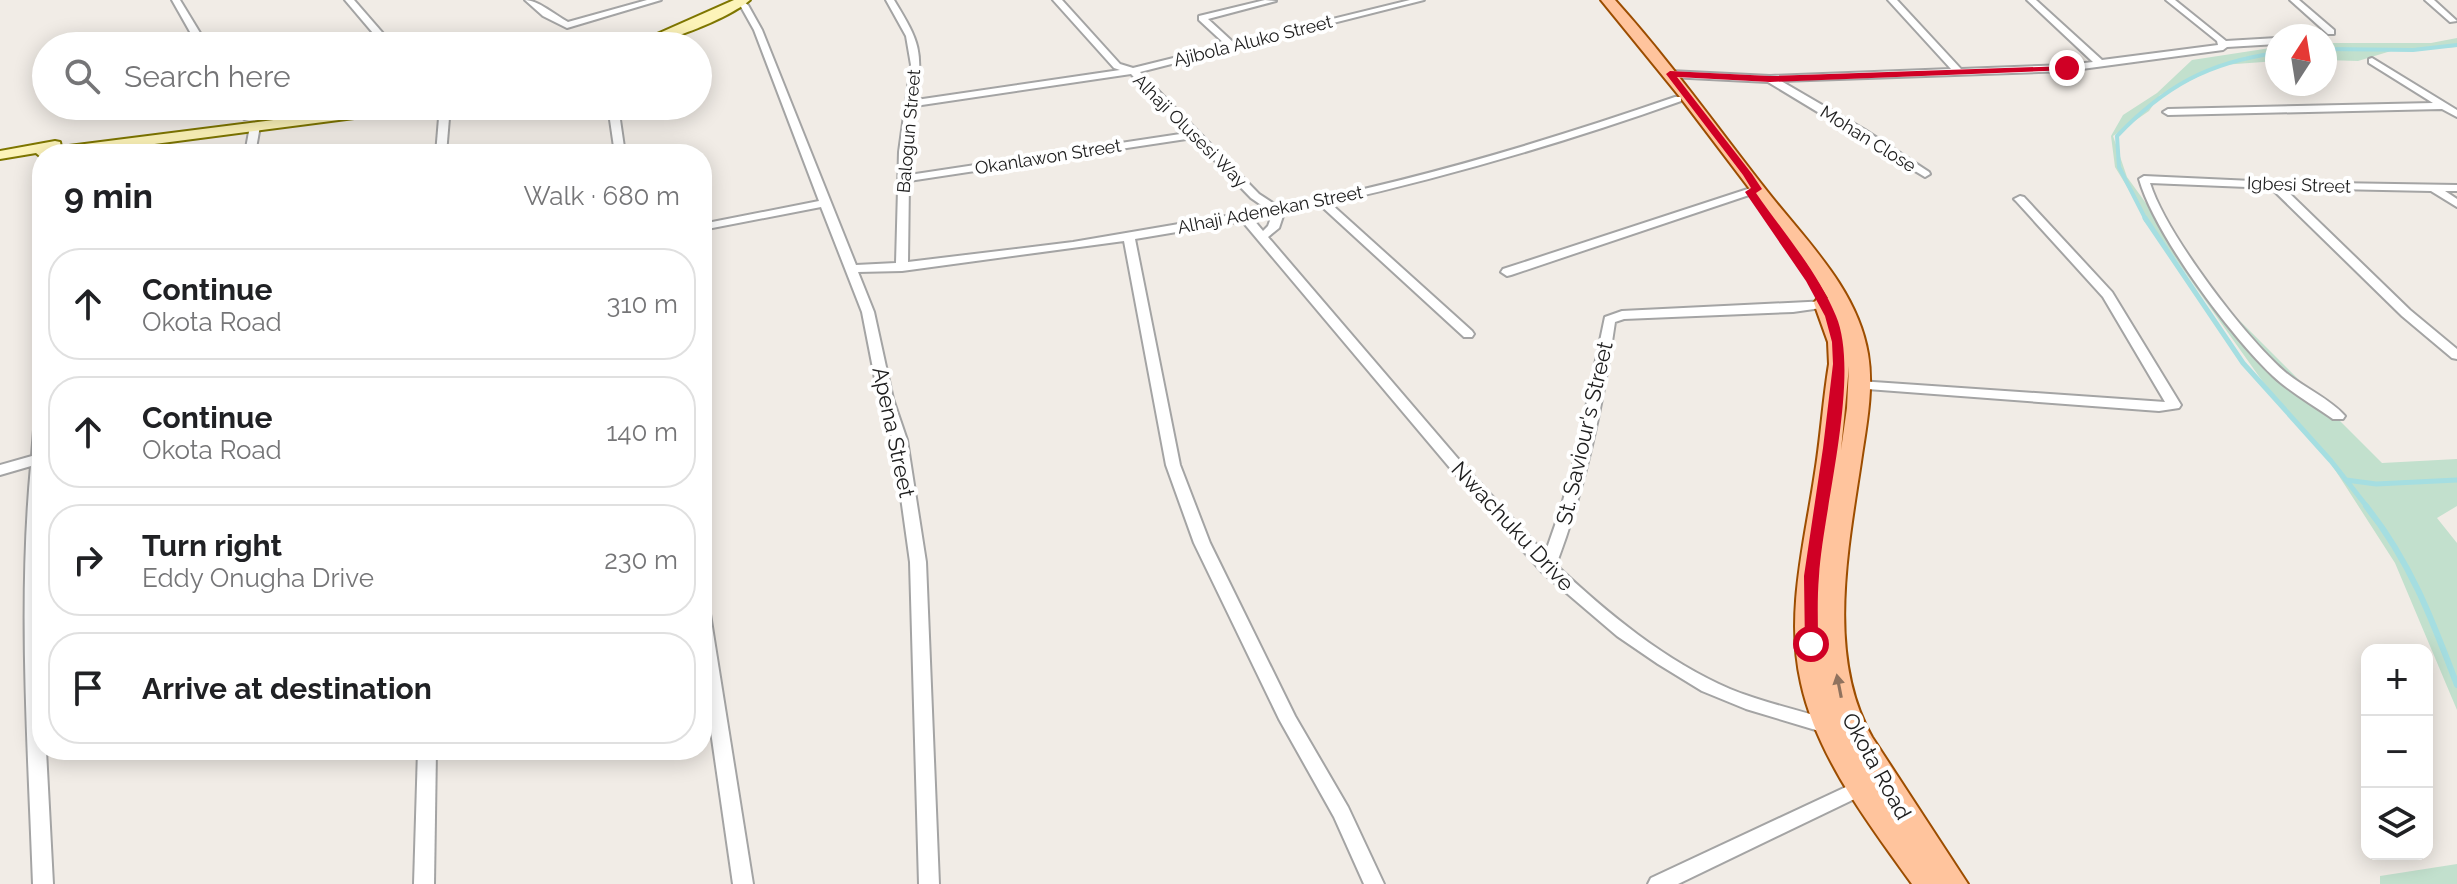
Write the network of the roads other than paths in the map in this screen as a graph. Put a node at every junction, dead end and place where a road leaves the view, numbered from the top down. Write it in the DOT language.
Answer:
graph roads {
  1 [pos="176,0"];
  2 [pos="349,0"];
  3 [pos="529,0"];
  4 [pos="657,0"];
  5 [pos="890,0"];
  6 [pos="1057,0"];
  7 [pos="1420,0"];
  8 [pos="1601,0"];
  9 [pos="1608,0"];
  10 [pos="1892,0"];
  11 [pos="2031,0"];
  12 [pos="2170,0"];
  13 [pos="2294,0"];
  14 [pos="2429,0"];
  15 [pos="1272,1"];
  16 [pos="747,2"];
  17 [pos="2453,20"];
  18 [pos="2322,24"];
  19 [pos="195,32"];
  20 [pos="377,32"];
  21 [pos="674,32"];
  22 [pos="684,32"];
  23 [pos="2265,42"];
  24 [pos="1232,46"];
  25 [pos="2220,46"];
  26 [pos="2372,61"];
  27 [pos="2102,65"];
  28 [pos="1133,71"];
  29 [pos="1959,72"];
  30 [pos="1670,74"];
  31 [pos="1770,79"];
  32 [pos="1678,99"];
  33 [pos="911,104"];
  34 [pos="2443,106"];
  35 [pos="2168,112"];
  36 [pos="2457,114"];
  37 [pos="209,120"];
  38 [pos="219,120"];
  39 [pos="246,120"];
  40 [pos="444,120"];
  41 [pos="615,120"];
  42 [pos="152,133"];
  43 [pos="1192,135"];
  44 [pos="76,144"];
  45 [pos="110,144"];
  46 [pos="249,144"];
  47 [pos="442,144"];
  48 [pos="619,144"];
  49 [pos="32,150"];
  50 [pos="0,155"];
  51 [pos="32,156"];
  52 [pos="0,162"];
  53 [pos="1925,174"];
  54 [pos="904,179"];
  55 [pos="2274,185"];
  56 [pos="2457,188"];
  57 [pos="2435,189"];
  58 [pos="1753,190"];
  59 [pos="1255,196"];
  60 [pos="2020,199"];
  61 [pos="825,203"];
  62 [pos="1324,203"];
  63 [pos="2457,204"];
  64 [pos="1279,212"];
  65 [pos="1245,217"];
  66 [pos="712,225"];
  67 [pos="1129,237"];
  68 [pos="1262,237"];
  69 [pos="902,267"];
  70 [pos="850,269"];
  71 [pos="1507,272"];
  72 [pos="1824,304"];
  73 [pos="1468,334"];
  74 [pos="2457,355"];
  75 [pos="1859,385"];
  76 [pos="2338,416"];
  77 [pos="1840,450"];
  78 [pos="32,460"];
  79 [pos="0,470"];
  80 [pos="1547,568"];
  81 [pos="712,680"];
  82 [pos="1829,727"];
  83 [pos="38,760"];
  84 [pos="427,760"];
  85 [pos="1863,787"];
  86 [pos="43,884"];
  87 [pos="424,884"];
  88 [pos="743,884"];
  89 [pos="929,884"];
  90 [pos="1374,884"];
  91 [pos="1658,884"];
  92 [pos="1930,884"];
  93 [pos="1953,884"];
  1 -- 19 [label="street"];
  2 -- 20 [label="street"];
  3 -- 4 [label="street"];
  5 -- 33 [label="street, Balogun Street"];
  6 -- 28 [label="street, Alhaji Olusesi Way"];
  7 -- 24 [label="street, Ajibola Aluko Street"];
  8 -- 32 [label="main road, Okota Road"];
  9 -- 30 [label="main road, Okota Road"];
  10 -- 29 [label="street"];
  11 -- 27 [label="street"];
  12 -- 25 [label="street"];
  13 -- 18 [label="street"];
  14 -- 17 [label="street"];
  15 -- 24 [label="street"];
  16 -- 21 [label="main road"];
  16 -- 22 [label="main road"];
  16 -- 61 [label="street, Apena Street"];
  23 -- 25 [label="street"];
  24 -- 28 [label="street, Ajibola Aluko Street"];
  25 -- 27 [label="street"];
  26 -- 34 [label="street"];
  27 -- 29 [label="street"];
  28 -- 33 [label="street, Ajibola Aluko Street"];
  28 -- 43 [label="street, Alhaji Olusesi Way"];
  29 -- 31 [label="street"];
  30 -- 31 [label="street"];
  30 -- 58 [label="main road, Okota Road"];
  31 -- 53 [label="street, Mohan Close"];
  32 -- 58 [label="main road, Okota Road"];
  32 -- 62 [label="street, Alhaji Adenekan Street"];
  33 -- 54 [label="street, Balogun Street"];
  34 -- 35 [label="street"];
  34 -- 36 [label="street"];
  37 -- 42 [label="main road"];
  38 -- 42 [label="main road"];
  39 -- 46 [label="street"];
  40 -- 47 [label="street"];
  41 -- 48 [label="street"];
  42 -- 44 [label="main road"];
  42 -- 45 [label="main road"];
  43 -- 54 [label="street, Okanlawon Street"];
  43 -- 59 [label="street, Alhaji Olusesi Way"];
  49 -- 50 [label="main road"];
  51 -- 52 [label="main road"];
  54 -- 69 [label="street, Balogun Street"];
  55 -- 57 [label="street, Igbesi Street"];
  55 -- 74 [label="street"];
  55 -- 76 [label="street, Igbesi Street"];
  56 -- 57 [label="street, Igbesi Street"];
  57 -- 63 [label="street"];
  58 -- 71 [label="street"];
  58 -- 72 [label="main road, Okota Road"];
  58 -- 75 [label="main road, Okota Road"];
  59 -- 64 [label="street, Alhaji Olusesi Way"];
  59 -- 65 [label="street, Alhaji Olusesi Way"];
  60 -- 75 [label="street"];
  61 -- 66 [label="street"];
  61 -- 70 [label="street, Apena Street"];
  62 -- 64 [label="street, Alhaji Adenekan Street"];
  62 -- 73 [label="street"];
  64 -- 65 [label="street, Alhaji Adenekan Street"];
  64 -- 68 [label="street"];
  65 -- 67 [label="street, Alhaji Adenekan Street"];
  65 -- 68 [label="street, Nwachuku Drive"];
  67 -- 69 [label="street, Alhaji Adenekan Street"];
  67 -- 90 [label="street"];
  68 -- 80 [label="street, Nwachuku Drive"];
  69 -- 70 [label="street, Alhaji Adenekan Street"];
  70 -- 89 [label="street, Apena Street"];
  72 -- 77 [label="main road, Okota Road"];
  72 -- 80 [label="street, St. Saviour's Street"];
  75 -- 77 [label="main road, Okota Road"];
  77 -- 82 [label="main road, Okota Road"];
  93 -- 77 [label="main road, Okota Road, one-way"];
  78 -- 79 [label="street"];
  80 -- 82 [label="street, Nwachuku Drive"];
  81 -- 88 [label="street"];
  82 -- 85 [label="main road, Okota Road"];
  83 -- 86 [label="street"];
  84 -- 87 [label="street"];
  85 -- 91 [label="street"];
  85 -- 92 [label="main road, Okota Road"];
}
